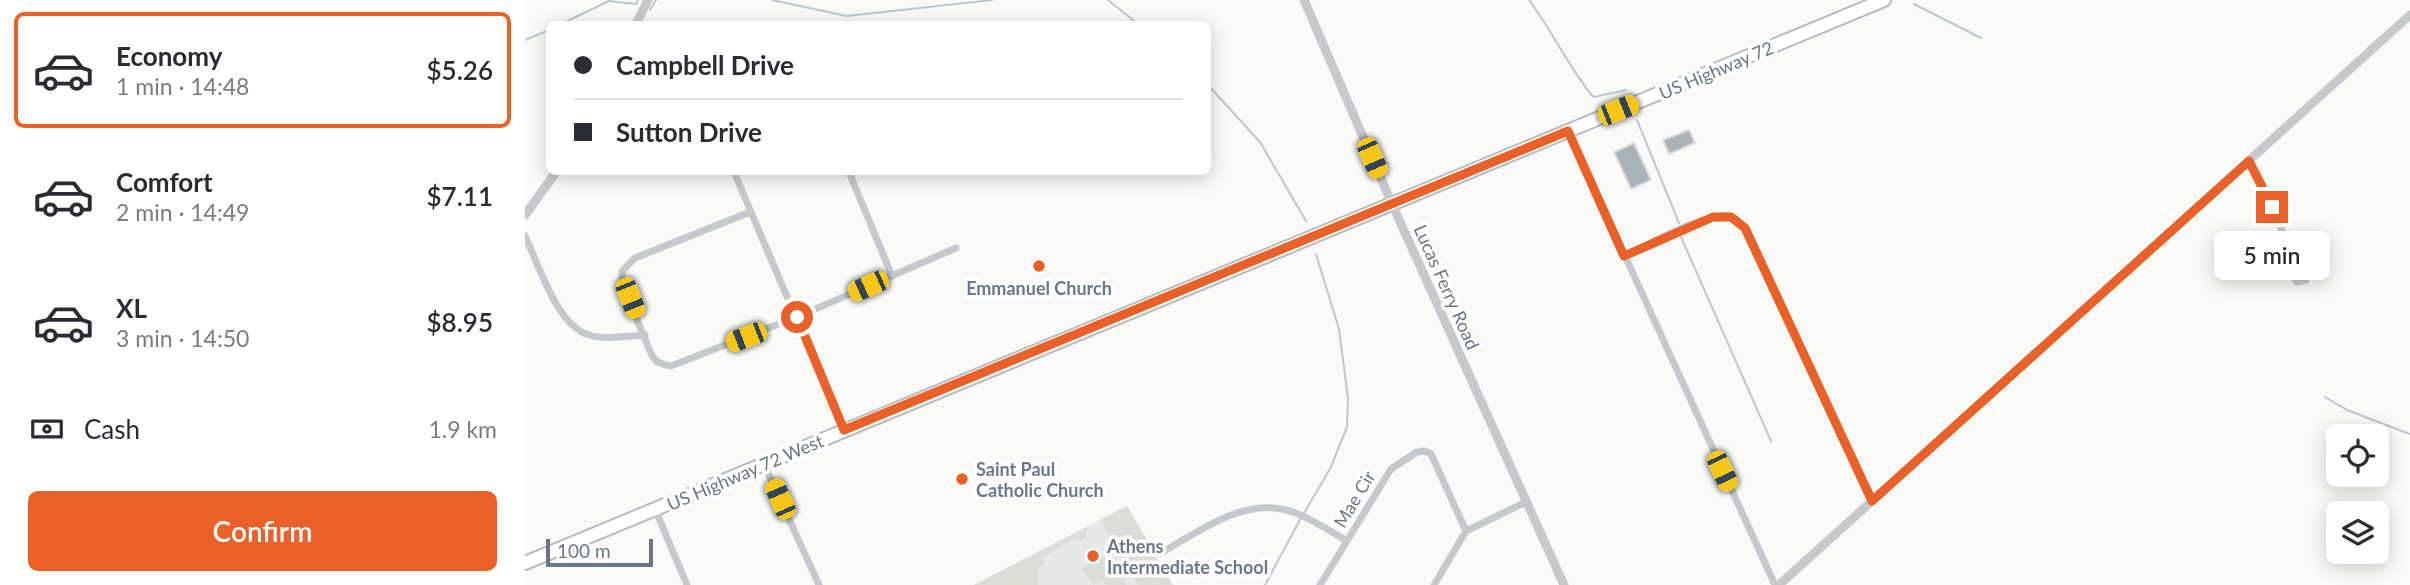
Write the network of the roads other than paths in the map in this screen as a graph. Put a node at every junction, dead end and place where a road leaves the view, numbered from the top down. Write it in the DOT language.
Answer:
graph roads {
  1 [pos="648,0"];
  2 [pos="1304,0"];
  3 [pos="1884,0"];
  4 [pos="2410,15"];
  5 [pos="638,21"];
  6 [pos="1568,131"];
  7 [pos="2249,161"];
  8 [pos="554,175"];
  9 [pos="735,175"];
  10 [pos="850,175"];
  11 [pos="1392,204"];
  12 [pos="750,212"];
  13 [pos="525,215"];
  14 [pos="525,236"];
  15 [pos="956,247"];
  16 [pos="2291,252"];
  17 [pos="1624,256"];
  18 [pos="892,276"];
  19 [pos="797,317"];
  20 [pos="645,335"];
  21 [pos="844,430"];
  22 [pos="764,464"];
  23 [pos="1872,501"];
  24 [pos="1526,502"];
  25 [pos="655,509"];
  26 [pos="1466,531"];
  27 [pos="1347,541"];
  28 [pos="1161,553"];
  29 [pos="525,562"];
  30 [pos="687,585"];
  31 [pos="818,585"];
  32 [pos="1320,585"];
  33 [pos="1434,585"];
  34 [pos="1564,585"];
  35 [pos="1777,585"];
  1 -- 5 [label="street"];
  2 -- 11 [label="street, Lucas Ferry Road"];
  3 -- 6 [label="highway, US Highway 72"];
  4 -- 7 [label="street"];
  6 -- 11 [label="highway, US Highway 72"];
  6 -- 17 [label="street"];
  7 -- 16 [label="street"];
  7 -- 23 [label="street"];
  8 -- 13 [label="street"];
  9 -- 12 [label="street"];
  10 -- 18 [label="street"];
  11 -- 21 [label="highway, US Highway 72 West"];
  11 -- 24 [label="street, Lucas Ferry Road"];
  12 -- 19 [label="street"];
  12 -- 20 [label="street"];
  14 -- 20 [label="street"];
  15 -- 18 [label="street"];
  17 -- 23 [label="street"];
  17 -- 35 [label="street"];
  18 -- 19 [label="street"];
  19 -- 20 [label="street"];
  19 -- 21 [label="street"];
  21 -- 22 [label="highway, US Highway 72 West"];
  22 -- 25 [label="highway, US Highway 72 West"];
  22 -- 31 [label="street"];
  23 -- 35 [label="street"];
  24 -- 26 [label="street"];
  24 -- 34 [label="street, Lucas Ferry Road"];
  25 -- 29 [label="highway, US Highway 72 West"];
  25 -- 30 [label="street"];
  26 -- 27 [label="street, Mae Cir"];
  26 -- 33 [label="street"];
  27 -- 28 [label="street"];
  27 -- 32 [label="street, Mae Cir"];
}
